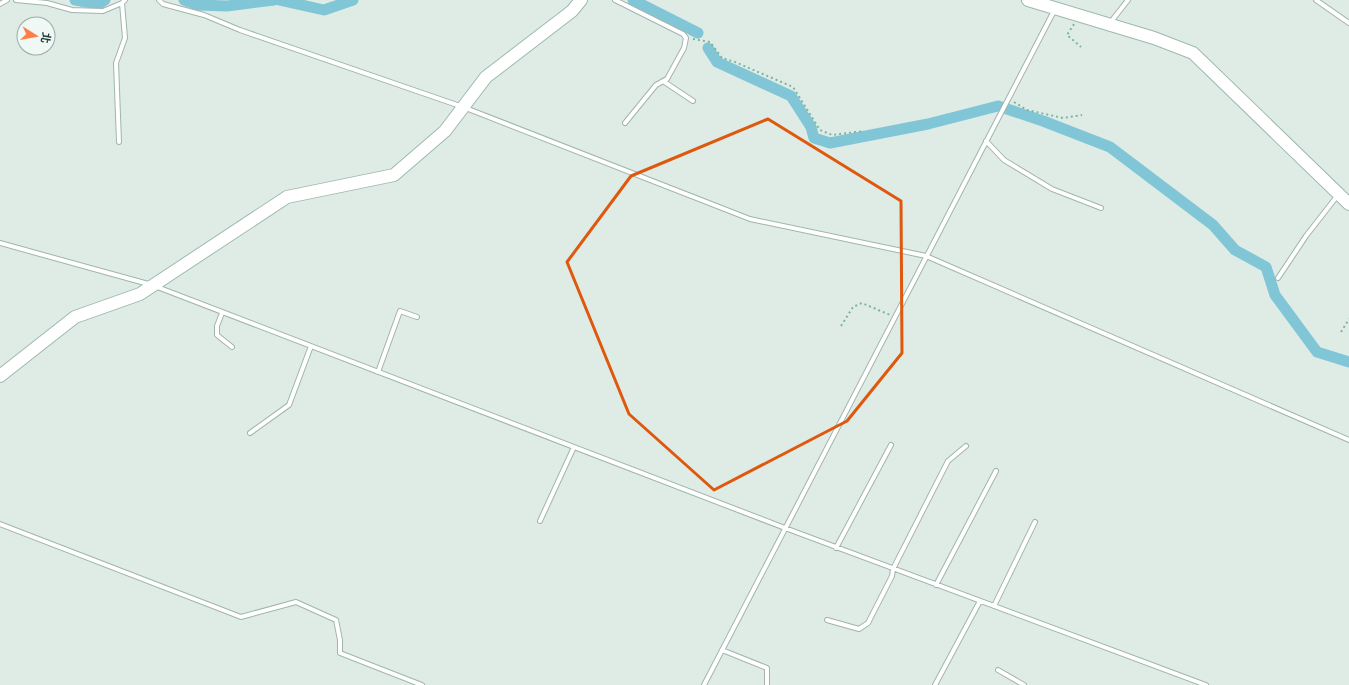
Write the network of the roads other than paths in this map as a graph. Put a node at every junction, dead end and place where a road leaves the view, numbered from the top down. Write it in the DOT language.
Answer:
graph roads {
  1 [pos="7,0"];
  2 [pos="16,0"];
  3 [pos="159,0"];
  4 [pos="581,0"];
  5 [pos="615,0"];
  6 [pos="1028,0"];
  7 [pos="1128,0"];
  8 [pos="1316,0"];
  9 [pos="123,2"];
  10 [pos="0,4"];
  11 [pos="1055,9"];
  12 [pos="1349,24"];
  13 [pos="1109,25"];
  14 [pos="663,81"];
  15 [pos="693,101"];
  16 [pos="463,107"];
  17 [pos="625,123"];
  18 [pos="986,141"];
  19 [pos="119,142"];
  20 [pos="1338,194"];
  21 [pos="1349,204"];
  22 [pos="1101,208"];
  23 [pos="0,244"];
  24 [pos="926,256"];
  25 [pos="1278,278"];
  26 [pos="152,285"];
  27 [pos="222,313"];
  28 [pos="417,317"];
  29 [pos="311,346"];
  30 [pos="232,347"];
  31 [pos="378,372"];
  32 [pos="0,376"];
  33 [pos="250,433"];
  34 [pos="1349,440"];
  35 [pos="891,445"];
  36 [pos="966,446"];
  37 [pos="574,447"];
  38 [pos="996,470"];
  39 [pos="540,521"];
  40 [pos="1035,522"];
  41 [pos="0,524"];
  42 [pos="785,528"];
  43 [pos="836,548"];
  44 [pos="893,569"];
  45 [pos="936,584"];
  46 [pos="980,601"];
  47 [pos="994,606"];
  48 [pos="827,620"];
  49 [pos="722,650"];
  50 [pos="998,670"];
  51 [pos="422,685"];
  52 [pos="704,685"];
  53 [pos="767,685"];
  54 [pos="935,685"];
  55 [pos="1024,685"];
  56 [pos="1206,685"];
  1 -- 10 [label="lane"];
  2 -- 9 [label="lane"];
  3 -- 16 [label="lane"];
  4 -- 16 [label="street"];
  5 -- 14 [label="lane"];
  6 -- 11 [label="street"];
  7 -- 13 [label="lane"];
  8 -- 12 [label="lane"];
  9 -- 19 [label="lane"];
  11 -- 13 [label="street"];
  11 -- 18 [label="lane"];
  13 -- 20 [label="street"];
  14 -- 15 [label="lane"];
  14 -- 17 [label="lane"];
  16 -- 24 [label="lane"];
  16 -- 26 [label="street"];
  18 -- 22 [label="lane"];
  18 -- 24 [label="lane"];
  20 -- 21 [label="street"];
  20 -- 25 [label="lane"];
  23 -- 26 [label="lane"];
  24 -- 34 [label="lane"];
  24 -- 42 [label="lane"];
  26 -- 27 [label="lane"];
  26 -- 32 [label="street"];
  27 -- 29 [label="lane"];
  27 -- 30 [label="lane"];
  28 -- 31 [label="lane"];
  29 -- 31 [label="lane"];
  29 -- 33 [label="lane"];
  31 -- 37 [label="lane"];
  35 -- 43 [label="lane"];
  36 -- 44 [label="lane"];
  37 -- 39 [label="lane"];
  37 -- 42 [label="lane"];
  38 -- 45 [label="lane"];
  40 -- 47 [label="lane"];
  41 -- 51 [label="lane"];
  42 -- 43 [label="lane"];
  42 -- 49 [label="lane"];
  43 -- 44 [label="lane"];
  44 -- 45 [label="lane"];
  44 -- 48 [label="lane"];
  45 -- 46 [label="lane"];
  46 -- 47 [label="lane"];
  46 -- 54 [label="lane"];
  47 -- 56 [label="lane"];
  49 -- 52 [label="lane"];
  49 -- 53 [label="lane"];
  50 -- 55 [label="lane"];
}
